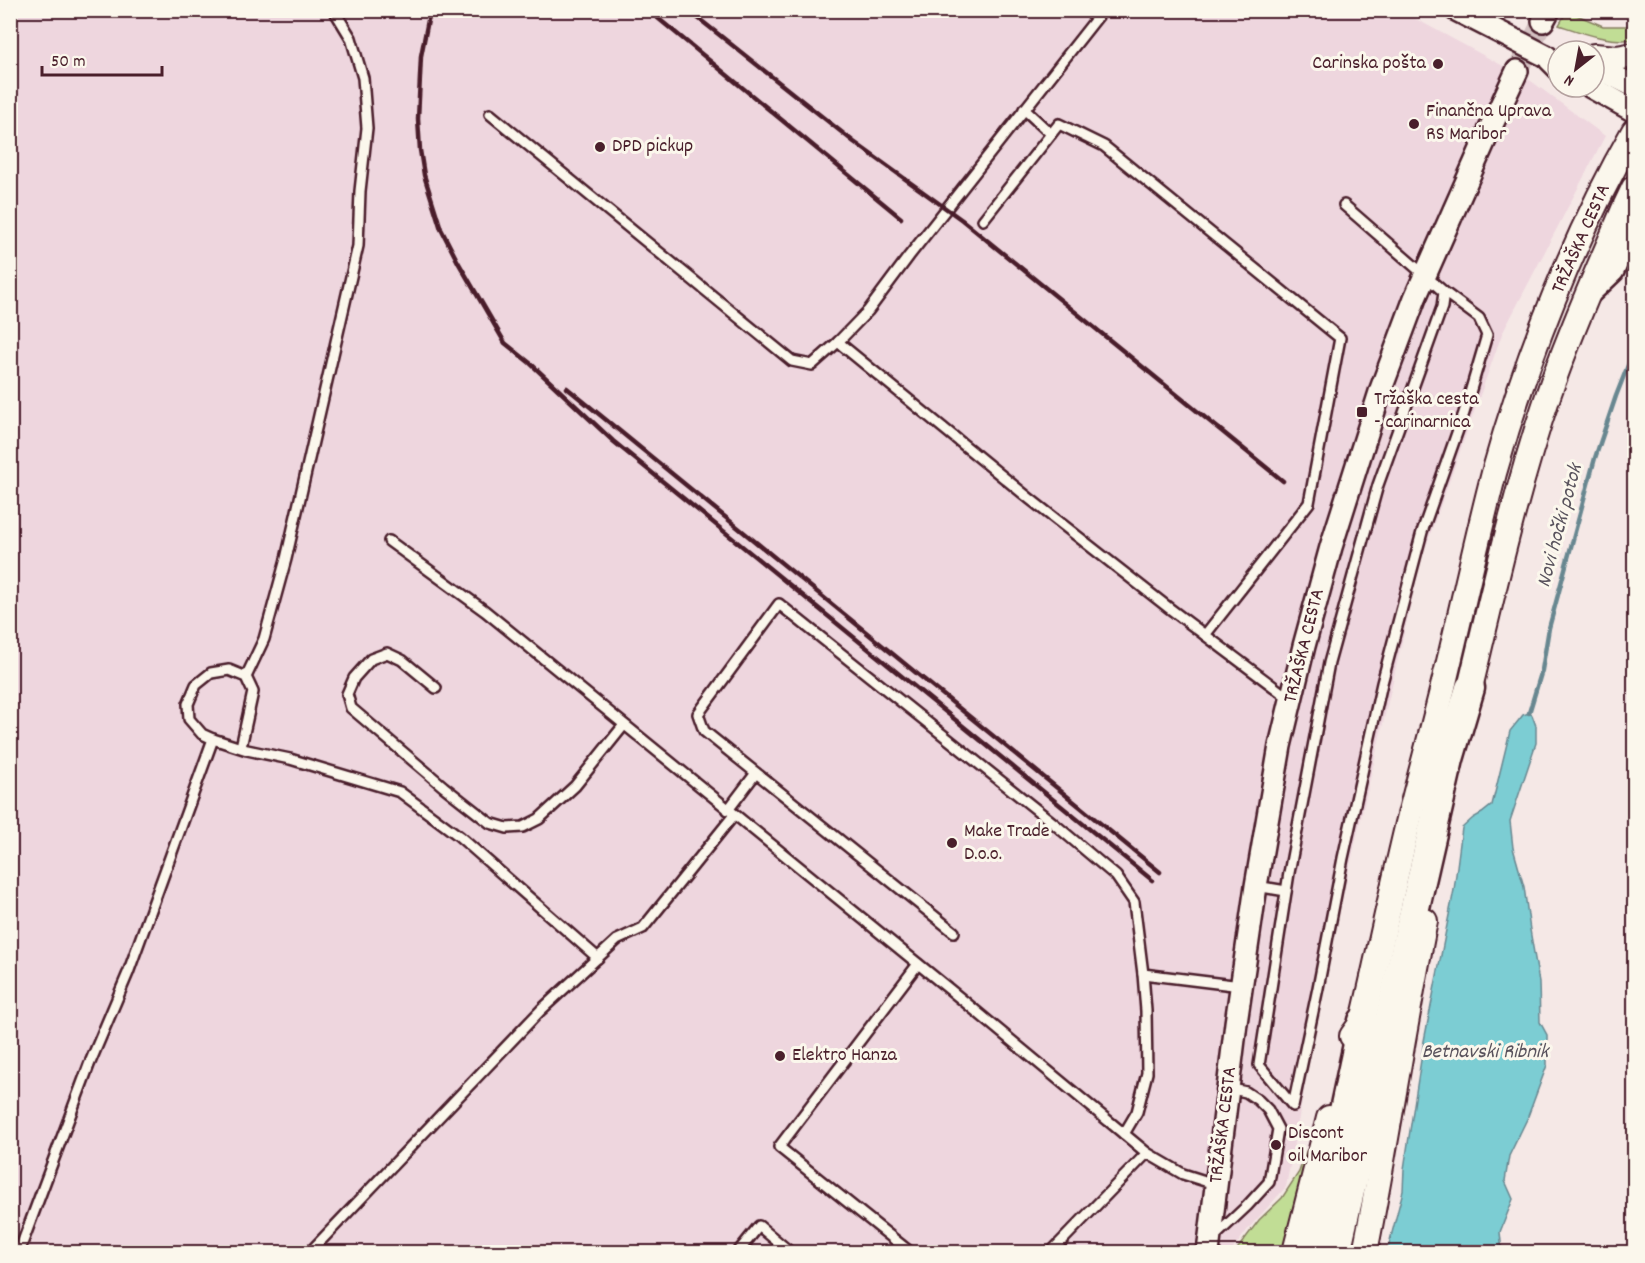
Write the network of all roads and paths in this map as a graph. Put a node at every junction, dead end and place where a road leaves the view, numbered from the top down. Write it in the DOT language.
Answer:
graph roads {
  1 [pos="334,10"];
  2 [pos="1103,10"];
  3 [pos="1456,10"];
  4 [pos="1635,55"];
  5 [pos="1546,56"];
  6 [pos="1606,57"];
  7 [pos="1517,71"];
  8 [pos="1606,72"];
  9 [pos="1635,86"];
  10 [pos="1606,95"];
  11 [pos="1024,109"];
  12 [pos="1635,111"];
  13 [pos="490,114"];
  14 [pos="1635,131"];
  15 [pos="1051,134"];
  16 [pos="1635,188"];
  17 [pos="1344,205"];
  18 [pos="983,220"];
  19 [pos="1635,225"];
  20 [pos="1424,276"];
  21 [pos="1443,292"];
  22 [pos="1589,293"];
  23 [pos="838,342"];
  24 [pos="389,541"];
  25 [pos="1205,635"];
  26 [pos="246,677"];
  27 [pos="1470,687"];
  28 [pos="436,688"];
  29 [pos="1292,700"];
  30 [pos="624,725"];
  31 [pos="213,739"];
  32 [pos="241,747"];
  33 [pos="756,773"];
  34 [pos="731,813"];
  35 [pos="1256,886"];
  36 [pos="1286,891"];
  37 [pos="954,932"];
  38 [pos="598,958"];
  39 [pos="918,964"];
  40 [pos="1143,974"];
  41 [pos="1241,986"];
  42 [pos="1363,1021"];
  43 [pos="1228,1088"];
  44 [pos="1124,1134"];
  45 [pos="1147,1153"];
  46 [pos="1217,1183"];
  47 [pos="1209,1247"];
  48 [pos="19,1252"];
  49 [pos="310,1252"];
  50 [pos="738,1252"];
  51 [pos="790,1252"];
  52 [pos="910,1252"];
  53 [pos="1051,1252"];
  54 [pos="1295,1252"];
  55 [pos="1314,1252"];
  56 [pos="1336,1252"];
  57 [pos="1365,1252"];
  1 -- 26 [label="lane"];
  2 -- 11 [label="lane"];
  3 -- 5 [label="street, bridge"];
  4 -- 6 [label="main road"];
  7 -- 20 [label="street, TRŽAŠKA CESTA"];
  8 -- 9 [label="street"];
  10 -- 12 [label="street"];
  11 -- 15 [label="lane"];
  11 -- 23 [label="lane"];
  13 -- 23 [label="lane"];
  14 -- 42 [label="main road, TRŽAŠKA CESTA"];
  15 -- 18 [label="lane"];
  15 -- 25 [label="lane"];
  16 -- 22 [label="main road, TRŽAŠKA CESTA"];
  17 -- 20 [label="lane"];
  19 -- 22 [label="street"];
  20 -- 21 [label="lane"];
  20 -- 29 [label="street, TRŽAŠKA CESTA"];
  21 -- 36 [label="lane"];
  21 -- 36 [label="lane"];
  22 -- 27 [label="main road, TRŽAŠKA CESTA"];
  23 -- 25 [label="lane"];
  24 -- 30 [label="lane"];
  25 -- 29 [label="lane"];
  26 -- 31 [label="lane"];
  26 -- 32 [label="lane"];
  27 -- 56 [label="highway"];
  27 -- 57 [label="main road, TRŽAŠKA CESTA"];
  28 -- 30 [label="lane"];
  29 -- 35 [label="street, TRŽAŠKA CESTA"];
  30 -- 34 [label="lane"];
  31 -- 32 [label="lane"];
  31 -- 48 [label="lane"];
  32 -- 38 [label="lane"];
  33 -- 34 [label="lane"];
  33 -- 37 [label="lane"];
  33 -- 40 [label="lane"];
  34 -- 38 [label="lane"];
  34 -- 39 [label="lane"];
  35 -- 36 [label="lane"];
  35 -- 41 [label="street, TRŽAŠKA CESTA"];
  38 -- 49 [label="lane"];
  39 -- 44 [label="lane"];
  39 -- 52 [label="lane"];
  40 -- 41 [label="lane"];
  40 -- 44 [label="lane"];
  41 -- 43 [label="street, TRŽAŠKA CESTA"];
  42 -- 54 [label="main road, TRŽAŠKA CESTA"];
  42 -- 55 [label="highway"];
  43 -- 46 [label="street, TRŽAŠKA CESTA"];
  43 -- 47 [label="lane"];
  44 -- 45 [label="lane"];
  45 -- 46 [label="lane"];
  45 -- 53 [label="lane"];
  46 -- 47 [label="street, TRŽAŠKA CESTA"];
  50 -- 51 [label="lane"];
}
